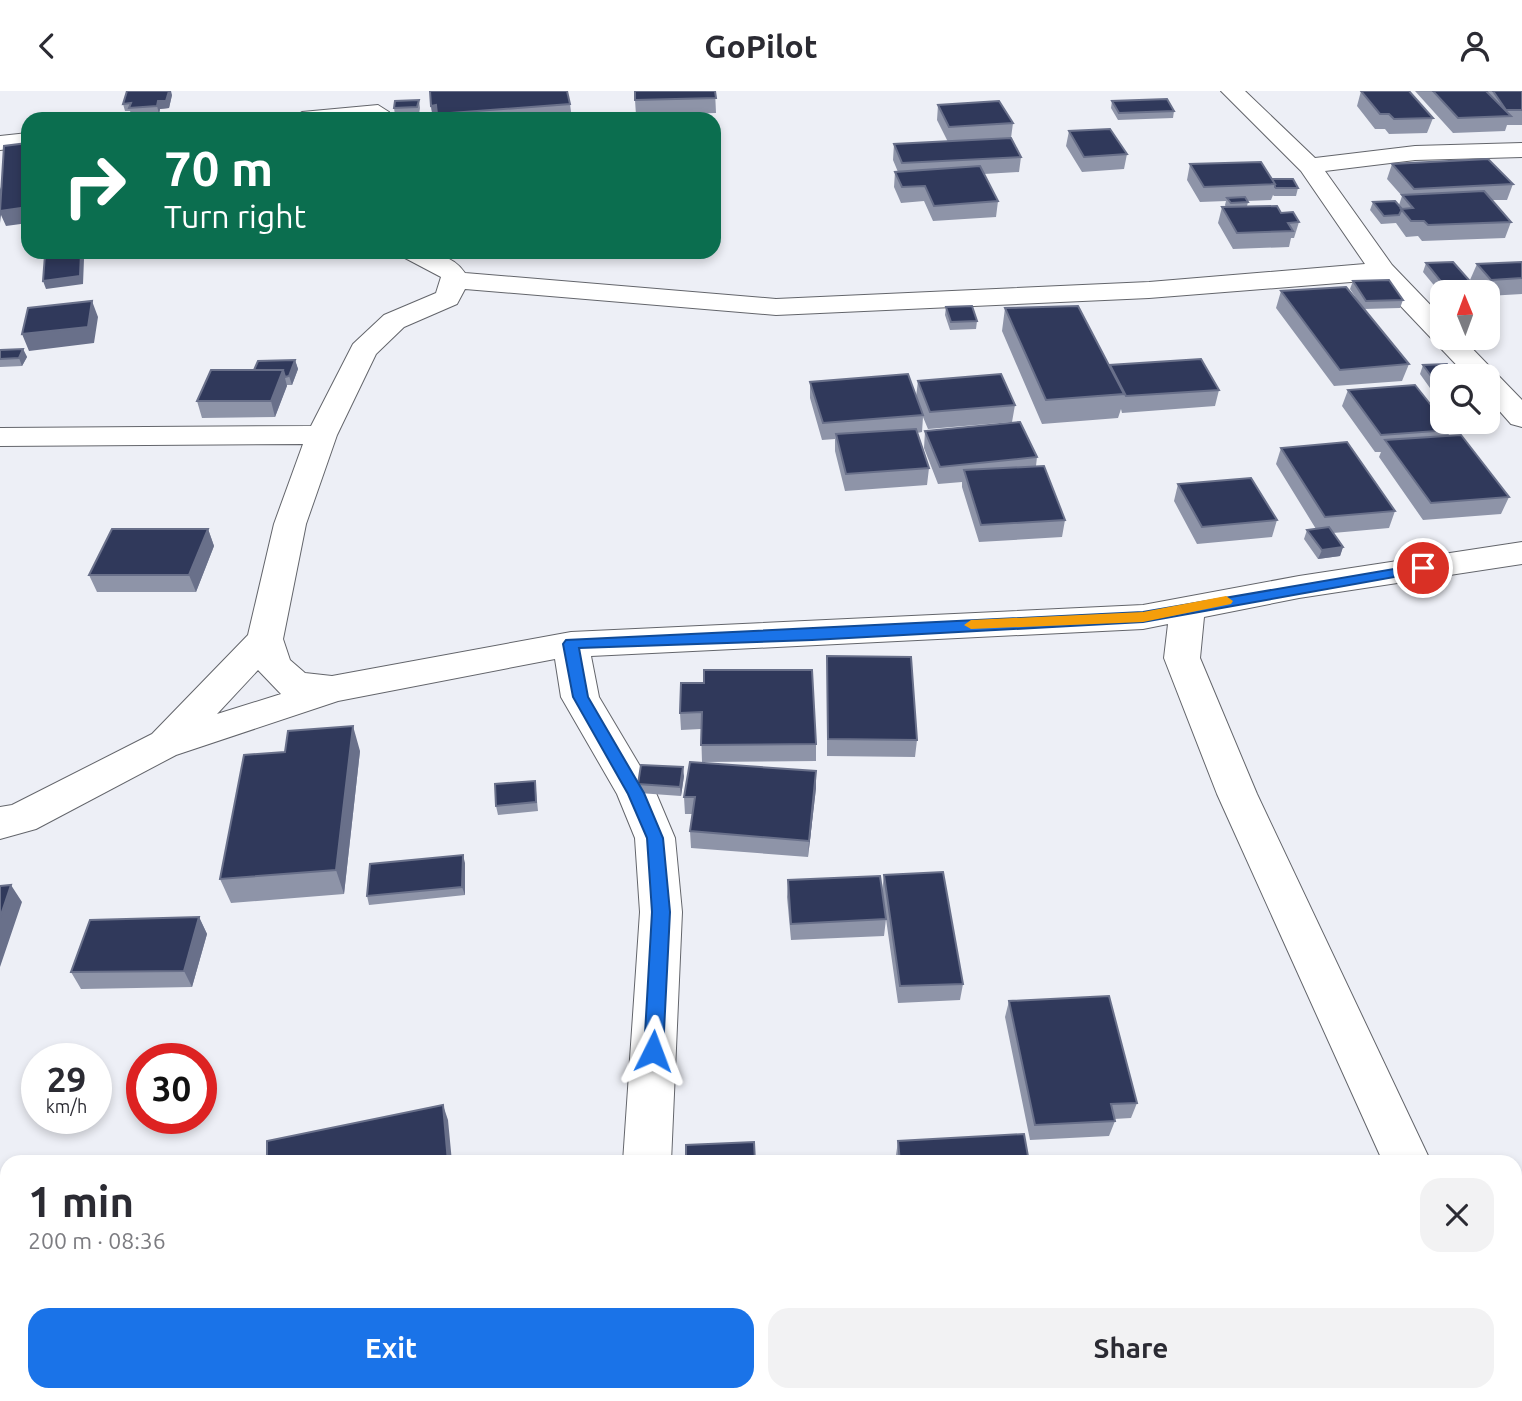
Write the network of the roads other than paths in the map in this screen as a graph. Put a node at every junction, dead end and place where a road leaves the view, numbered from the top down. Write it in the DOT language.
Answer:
graph roads {
  1 [pos="1232,91"];
  2 [pos="21,141"];
  3 [pos="0,143"];
  4 [pos="1522,150"];
  5 [pos="1310,166"];
  6 [pos="427,259"];
  7 [pos="1383,271"];
  8 [pos="456,280"];
  9 [pos="1430,321"];
  10 [pos="1458,350"];
  11 [pos="1471,364"];
  12 [pos="1500,394"];
  13 [pos="1522,418"];
  14 [pos="322,435"];
  15 [pos="0,437"];
  16 [pos="1522,553"];
  17 [pos="1187,608"];
  18 [pos="265,639"];
  19 [pos="571,644"];
  20 [pos="332,689"];
  21 [pos="162,745"];
  22 [pos="0,823"];
  23 [pos="647,1155"];
  24 [pos="1404,1155"];
  1 -- 5 [label="street"];
  2 -- 3 [label="street"];
  4 -- 5 [label="street"];
  5 -- 7 [label="street"];
  6 -- 8 [label="street"];
  7 -- 8 [label="street"];
  7 -- 9 [label="street"];
  8 -- 14 [label="street"];
  10 -- 11 [label="street"];
  12 -- 13 [label="street"];
  14 -- 15 [label="street"];
  14 -- 18 [label="street"];
  16 -- 17 [label="street"];
  17 -- 19 [label="street"];
  17 -- 24 [label="street"];
  18 -- 20 [label="street"];
  18 -- 21 [label="street"];
  19 -- 20 [label="street"];
  19 -- 23 [label="street"];
  20 -- 21 [label="street"];
  21 -- 22 [label="street"];
}
